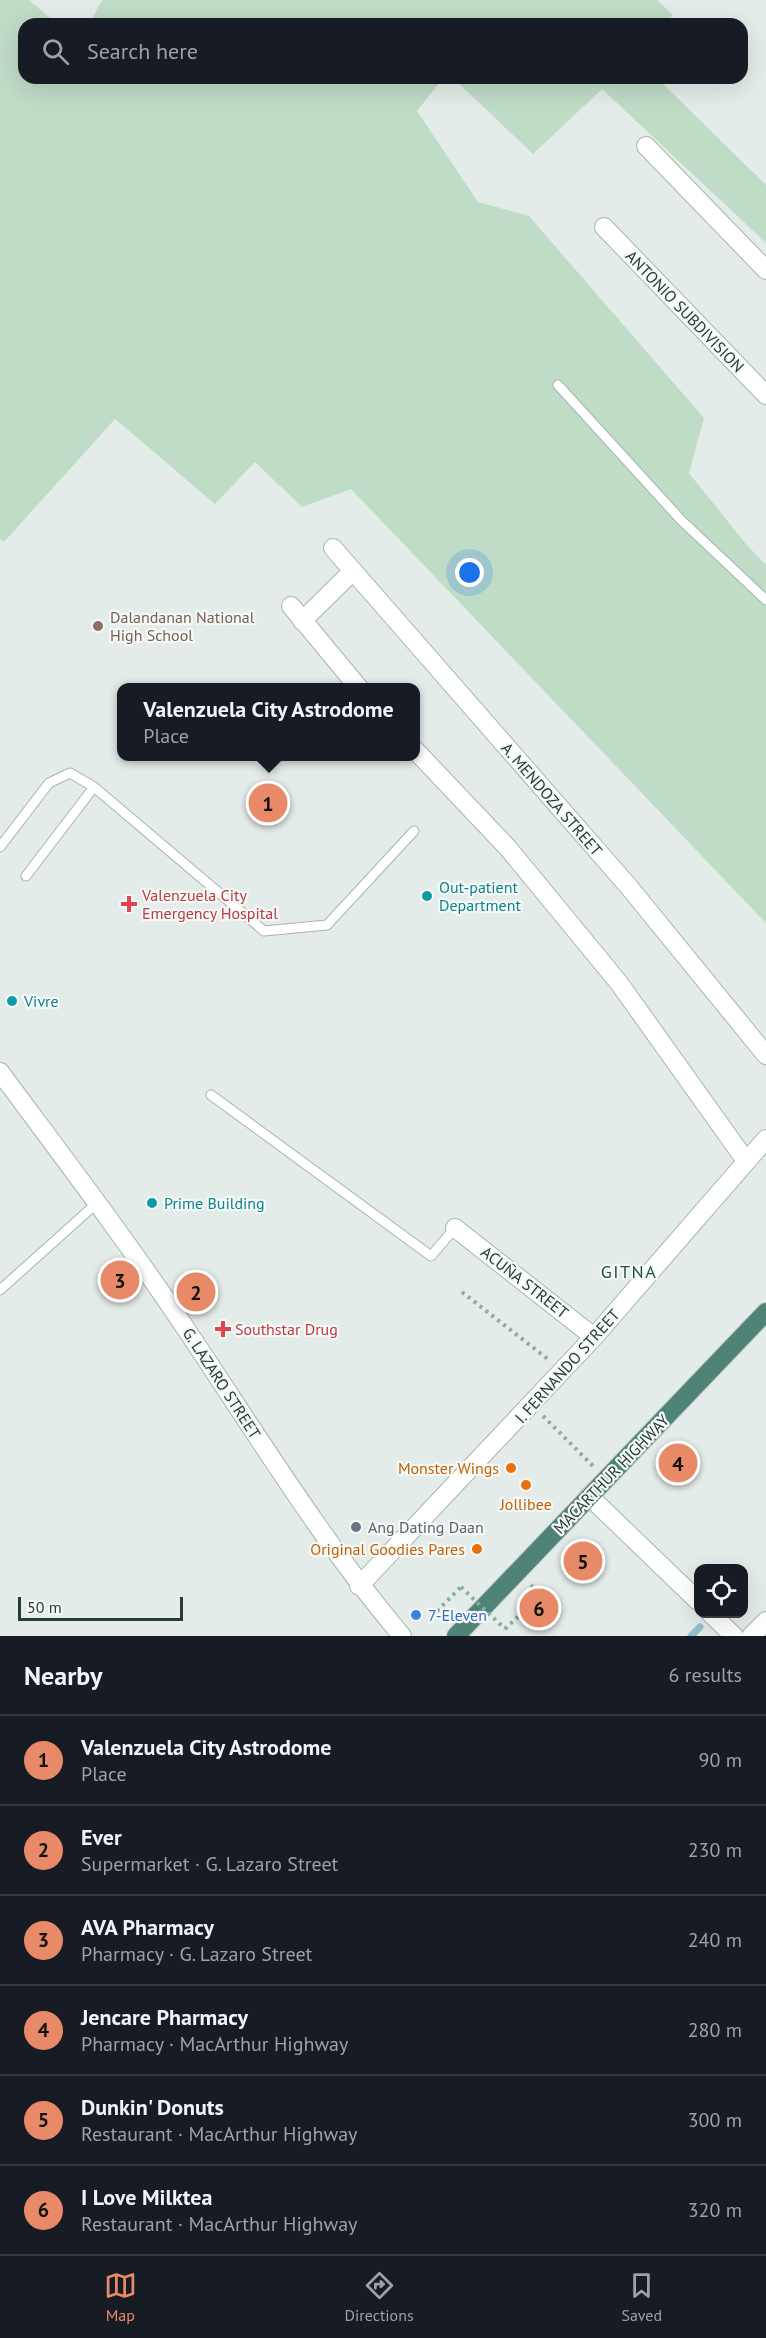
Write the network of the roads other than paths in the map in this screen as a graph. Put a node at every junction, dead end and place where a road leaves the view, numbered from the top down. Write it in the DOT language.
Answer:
graph roads {
  1 [pos="646,146"];
  2 [pos="604,227"];
  3 [pos="766,270"];
  4 [pos="558,385"];
  5 [pos="766,395"];
  6 [pos="333,548"];
  7 [pos="352,572"];
  8 [pos="766,600"];
  9 [pos="291,606"];
  10 [pos="302,621"];
  11 [pos="356,683"];
  12 [pos="420,755"];
  13 [pos="94,787"];
  14 [pos="414,831"];
  15 [pos="0,848"];
  16 [pos="26,876"];
  17 [pos="766,1055"];
  18 [pos="0,1072"];
  19 [pos="211,1095"];
  20 [pos="766,1139"];
  21 [pos="746,1161"];
  22 [pos="97,1203"];
  23 [pos="455,1228"];
  24 [pos="0,1290"];
  25 [pos="766,1312"];
  26 [pos="594,1337"];
  27 [pos="589,1496"];
  28 [pos="359,1586"];
  29 [pos="694,1596"];
  30 [pos="715,1618"];
  31 [pos="766,1621"];
  32 [pos="402,1636"];
  33 [pos="456,1636"];
  34 [pos="734,1636"];
  35 [pos="751,1636"];
  1 -- 3 [label="street"];
  2 -- 5 [label="street, ANTONIO SUBDIVISION"];
  4 -- 8 [label="lane"];
  6 -- 7 [label="street, A. MENDOZA STREET"];
  7 -- 10 [label="street"];
  7 -- 17 [label="street, A. MENDOZA STREET"];
  9 -- 10 [label="street"];
  10 -- 11 [label="street"];
  12 -- 21 [label="street"];
  13 -- 14 [label="lane"];
  13 -- 15 [label="lane"];
  13 -- 16 [label="lane"];
  18 -- 22 [label="street, G. LAZARO STREET"];
  19 -- 23 [label="lane"];
  20 -- 21 [label="street, I. FERNANDO STREET"];
  21 -- 26 [label="street, I. FERNANDO STREET"];
  22 -- 24 [label="lane"];
  22 -- 28 [label="street, G. LAZARO STREET"];
  23 -- 26 [label="street, ACUÑA STREET"];
  25 -- 27 [label="highway, MACARTHUR HIGHWAY"];
  26 -- 28 [label="street, I. FERNANDO STREET"];
  27 -- 29 [label="street"];
  27 -- 33 [label="highway, MACARTHUR HIGHWAY"];
  28 -- 32 [label="street, G. LAZARO STREET"];
  30 -- 34 [label="street"];
  31 -- 35 [label="street"];
}
